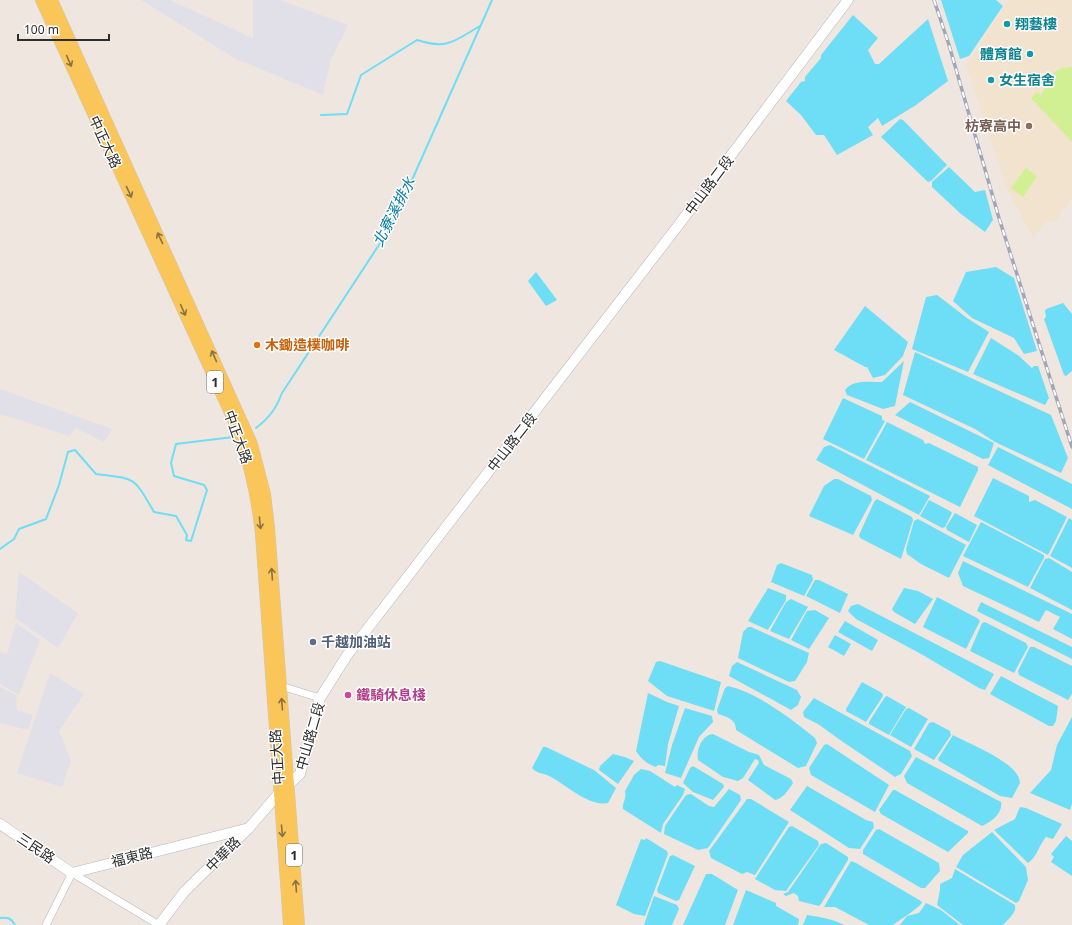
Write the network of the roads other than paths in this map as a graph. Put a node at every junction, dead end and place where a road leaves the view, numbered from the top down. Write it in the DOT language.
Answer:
graph roads {
  1 [pos="41,0"];
  2 [pos="52,0"];
  3 [pos="848,0"];
  4 [pos="281,686"];
  5 [pos="320,698"];
  6 [pos="289,785"];
  7 [pos="279,793"];
  8 [pos="0,824"];
  9 [pos="249,828"];
  10 [pos="72,872"];
  11 [pos="46,925"];
  12 [pos="159,925"];
  13 [pos="289,925"];
  14 [pos="299,925"];
  1 -- 7 [label="main road, 中正大路 / 1, one-way"];
  4 -- 2 [label="main road, 中正大路 / 1, one-way"];
  3 -- 5 [label="street, 中山路二段"];
  4 -- 5 [label="street"];
  6 -- 4 [label="main road, 中正大路 / 1, one-way"];
  5 -- 6 [label="street, 中山路二段"];
  6 -- 7 [label="street, 中華路"];
  14 -- 6 [label="main road, 中山路二段 / 1, one-way"];
  7 -- 9 [label="street, 中華路"];
  7 -- 13 [label="main road, 1, one-way"];
  8 -- 10 [label="street, 三民路"];
  9 -- 10 [label="street, 福東路"];
  9 -- 12 [label="street, 中華路"];
  10 -- 11 [label="street"];
  10 -- 12 [label="street"];
}
